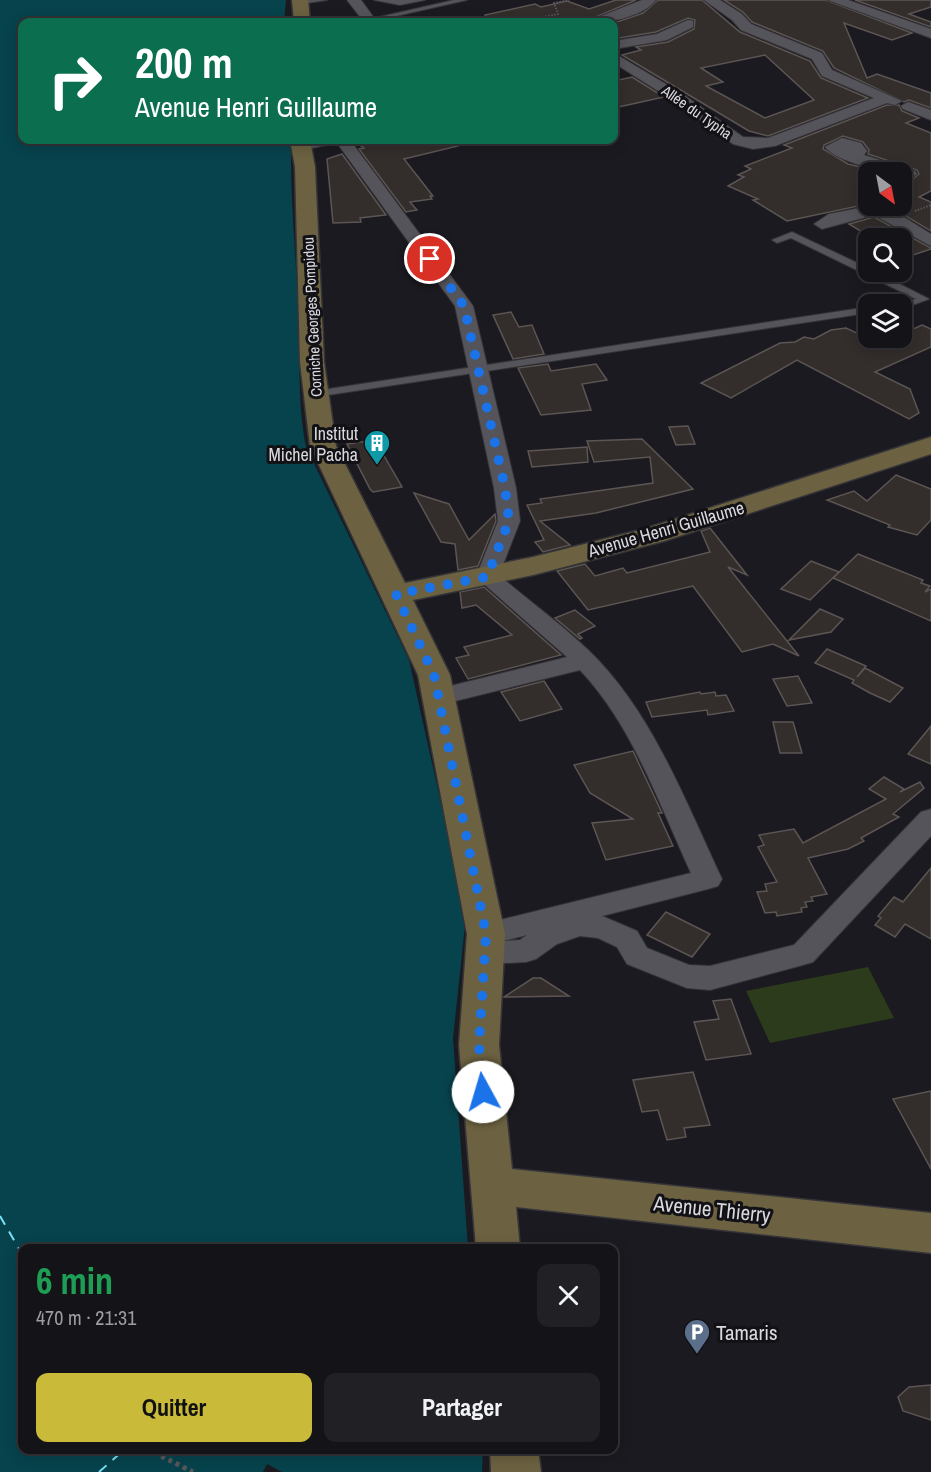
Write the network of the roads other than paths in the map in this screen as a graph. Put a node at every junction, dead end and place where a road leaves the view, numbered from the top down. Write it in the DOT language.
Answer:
graph roads {
  1 [pos="324,0"];
  2 [pos="354,0"];
  3 [pos="377,0"];
  4 [pos="422,0"];
  5 [pos="464,0"];
  6 [pos="649,0"];
  7 [pos="711,0"];
  8 [pos="835,0"];
  9 [pos="301,1"];
  10 [pos="301,18"];
  11 [pos="368,18"];
  12 [pos="388,18"];
  13 [pos="605,18"];
  14 [pos="688,24"];
  15 [pos="931,34"];
  16 [pos="618,44"];
  17 [pos="618,59"];
  18 [pos="898,102"];
  19 [pos="931,115"];
  20 [pos="345,144"];
  21 [pos="312,146"];
  22 [pos="852,155"];
  23 [pos="868,162"];
  24 [pos="858,212"];
  25 [pos="892,216"];
  26 [pos="822,224"];
  27 [pos="777,240"];
  28 [pos="931,241"];
  29 [pos="858,266"];
  30 [pos="891,282"];
  31 [pos="912,303"];
  32 [pos="858,312"];
  33 [pos="479,369"];
  34 [pos="315,394"];
  35 [pos="931,445"];
  36 [pos="487,577"];
  37 [pos="396,594"];
  38 [pos="584,661"];
  39 [pos="439,697"];
  40 [pos="931,819"];
  41 [pos="486,944"];
  42 [pos="493,1186"];
  43 [pos="931,1233"];
  44 [pos="498,1244"];
  45 [pos="514,1454"];
  46 [pos="516,1472"];
  1 -- 9 [label="lane"];
  2 -- 11 [label="street"];
  3 -- 4 [label="lane"];
  5 -- 12 [label="lane"];
  6 -- 13 [label="street"];
  7 -- 18 [label="street"];
  8 -- 15 [label="street"];
  9 -- 10 [label="main road"];
  14 -- 16 [label="street"];
  17 -- 18 [label="street, Allée du Typha"];
  18 -- 19 [label="street"];
  20 -- 33 [label="street"];
  21 -- 34 [label="main road, Corniche Georges Pompidou"];
  22 -- 23 [label="street"];
  24 -- 26 [label="street"];
  25 -- 28 [label="street"];
  27 -- 29 [label="lane"];
  30 -- 31 [label="lane"];
  32 -- 33 [label="lane"];
  33 -- 34 [label="lane"];
  33 -- 36 [label="street"];
  34 -- 37 [label="main road, Corniche Georges Pompidou"];
  35 -- 36 [label="main road, Avenue Henri Guillaume"];
  36 -- 37 [label="main road, Avenue Henri Guillaume"];
  36 -- 38 [label="street"];
  37 -- 39 [label="main road, Corniche Georges Pompidou"];
  38 -- 39 [label="street"];
  38 -- 41 [label="street"];
  39 -- 41 [label="main road, Corniche Georges Pompidou"];
  40 -- 41 [label="street"];
  41 -- 42 [label="main road, Corniche Georges Pompidou"];
  42 -- 43 [label="main road, Avenue Thierry"];
  42 -- 44 [label="main road, Corniche Georges Pompidou"];
  45 -- 46 [label="main road"];
}
